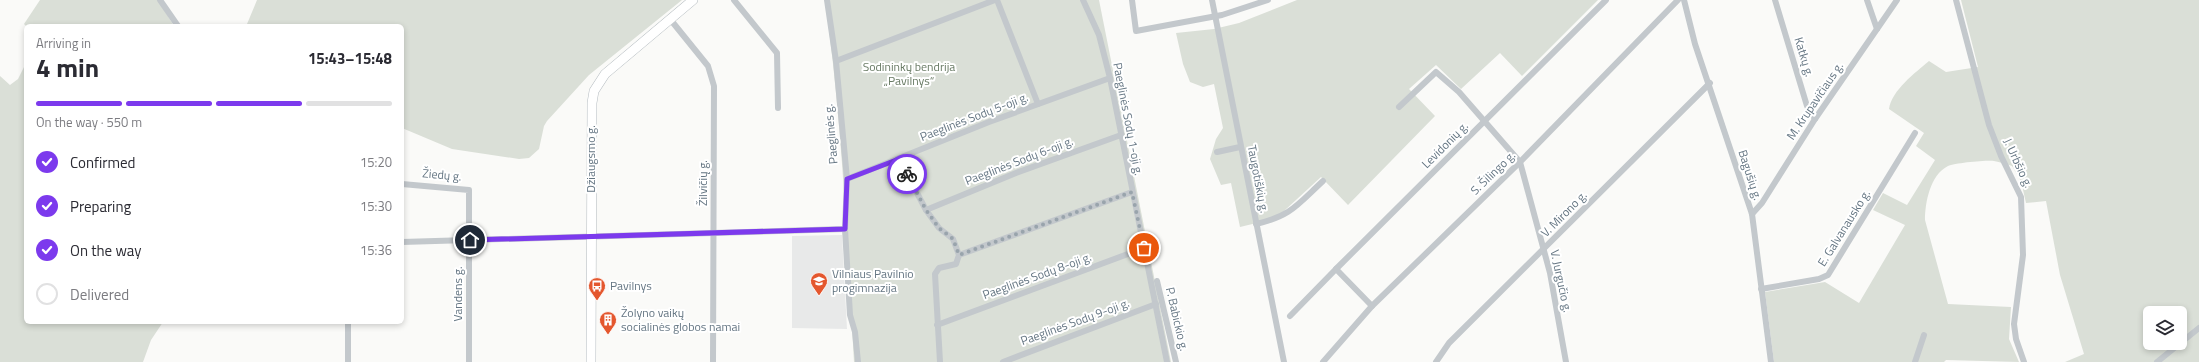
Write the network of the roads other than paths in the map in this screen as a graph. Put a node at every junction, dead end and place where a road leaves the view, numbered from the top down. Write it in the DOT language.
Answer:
graph roads {
  1 [pos="160,0"];
  2 [pos="692,0"];
  3 [pos="734,0"];
  4 [pos="827,0"];
  5 [pos="996,0"];
  6 [pos="1083,0"];
  7 [pos="1132,0"];
  8 [pos="1212,0"];
  9 [pos="1268,0"];
  10 [pos="1606,0"];
  11 [pos="1678,0"];
  12 [pos="1684,0"];
  13 [pos="1775,0"];
  14 [pos="1867,0"];
  15 [pos="1897,0"];
  16 [pos="1956,0"];
  17 [pos="1214,17"];
  18 [pos="670,19"];
  19 [pos="177,24"];
  20 [pos="1877,29"];
  21 [pos="836,61"];
  22 [pos="1110,78"];
  23 [pos="1710,83"];
  24 [pos="1038,104"];
  25 [pos="1399,107"];
  26 [pos="778,108"];
  27 [pos="1815,119"];
  28 [pos="1484,122"];
  29 [pos="1915,133"];
  30 [pos="1122,135"];
  31 [pos="1240,147"];
  32 [pos="1217,152"];
  33 [pos="899,159"];
  34 [pos="1520,162"];
  35 [pos="847,179"];
  36 [pos="1323,181"];
  37 [pos="404,184"];
  38 [pos="1132,192"];
  39 [pos="470,201"];
  40 [pos="926,210"];
  41 [pos="1752,214"];
  42 [pos="1256,224"];
  43 [pos="845,229"];
  44 [pos="714,232"];
  45 [pos="591,236"];
  46 [pos="470,240"];
  47 [pos="404,242"];
  48 [pos="1144,248"];
  49 [pos="1544,250"];
  50 [pos="959,255"];
  51 [pos="1336,269"];
  52 [pos="1157,281"];
  53 [pos="1761,289"];
  54 [pos="1156,304"];
  55 [pos="1372,306"];
  56 [pos="1290,316"];
  57 [pos="348,324"];
  58 [pos="937,325"];
  59 [pos="2199,328"];
  60 [pos="1924,334"];
  61 [pos="348,362"];
  62 [pos="469,362"];
  63 [pos="590,362"];
  64 [pos="713,362"];
  65 [pos="858,362"];
  66 [pos="940,362"];
  67 [pos="1003,362"];
  68 [pos="1167,362"];
  69 [pos="1176,362"];
  70 [pos="1284,362"];
  71 [pos="1323,362"];
  72 [pos="1436,362"];
  73 [pos="1566,362"];
  74 [pos="1770,362"];
  75 [pos="1916,362"];
  76 [pos="2024,362"];
  77 [pos="2157,362"];
  1 -- 19 [label="street"];
  2 -- 18 [label="street, Džiaugsmo g."];
  3 -- 26 [label="street"];
  4 -- 21 [label="street, Paeglinės g."];
  5 -- 21 [label="street"];
  5 -- 24 [label="street"];
  6 -- 22 [label="street, Paeglinės Sodų 1-oji g."];
  7 -- 17 [label="street"];
  8 -- 17 [label="street, Taugotiškių g."];
  9 -- 17 [label="street"];
  10 -- 28 [label="street, Levidonių g."];
  11 -- 34 [label="street, S. Šilingo g."];
  12 -- 23 [label="street, Bagušių g."];
  13 -- 27 [label="street, Katkų g."];
  14 -- 20 [label="street"];
  15 -- 20 [label="street, M. Krupavičiaus g."];
  16 -- 76 [label="street, J. Urbšio g."];
  17 -- 31 [label="street, Taugotiškių g."];
  18 -- 44 [label="street, Žilvičių g."];
  18 -- 45 [label="street, Džiaugsmo g."];
  20 -- 27 [label="street, M. Krupavičiaus g."];
  21 -- 35 [label="street, Paeglinės g."];
  22 -- 24 [label="street, Paeglinės Sodų 5-oji g."];
  22 -- 30 [label="street, Paeglinės Sodų 1-oji g."];
  23 -- 41 [label="street, Bagušių g."];
  23 -- 49 [label="street, V. Mirono g."];
  24 -- 33 [label="street, Paeglinės Sodų 5-oji g."];
  25 -- 28 [label="street, V. Jurgučio g."];
  27 -- 41 [label="street, M. Krupavičiaus g."];
  28 -- 34 [label="street, V. Jurgučio g."];
  28 -- 51 [label="street, Levidonių g."];
  29 -- 53 [label="street, E. Galvanausko g."];
  30 -- 38 [label="street, Paeglinės Sodų 1-oji g."];
  30 -- 40 [label="street, Paeglinės Sodų 6-oji g."];
  31 -- 32 [label="street"];
  31 -- 42 [label="street, Taugotiškių g."];
  33 -- 35 [label="street, Paeglinės Sodų 5-oji g."];
  33 -- 40 [label="street"];
  34 -- 49 [label="street, V. Jurgučio g."];
  34 -- 55 [label="street, S. Šilingo g."];
  35 -- 43 [label="street, Paeglinės g."];
  36 -- 42 [label="street"];
  37 -- 39 [label="street, Žiedų g."];
  38 -- 48 [label="street, Paeglinės Sodų 1-oji g."];
  38 -- 50 [label="street"];
  39 -- 46 [label="street, Vandens g."];
  40 -- 50 [label="street"];
  41 -- 53 [label="street, Bagušių g."];
  42 -- 70 [label="street, Taugotiškių g."];
  43 -- 44 [label="street"];
  43 -- 65 [label="street, Paeglinės g."];
  44 -- 45 [label="street"];
  44 -- 64 [label="street, Žilvičių g."];
  45 -- 46 [label="street"];
  45 -- 63 [label="street, Džiaugsmo g."];
  46 -- 47 [label="street"];
  46 -- 62 [label="street, Vandens g."];
  48 -- 54 [label="street, Paeglinės Sodų 1-oji g."];
  48 -- 58 [label="street, Paeglinės Sodų 8-oji g."];
  49 -- 72 [label="street, V. Mirono g."];
  49 -- 73 [label="street, V. Jurgučio g."];
  50 -- 58 [label="street"];
  51 -- 55 [label="street"];
  51 -- 56 [label="street, Levidonių g."];
  52 -- 69 [label="street, P. Babickio g."];
  53 -- 74 [label="street, Bagušių g."];
  54 -- 67 [label="street, Paeglinės Sodų 9-oji g."];
  54 -- 68 [label="street, Paeglinės Sodų 1-oji g."];
  55 -- 71 [label="street, S. Šilingo g."];
  57 -- 61 [label="street"];
  58 -- 66 [label="street"];
  59 -- 77 [label="street"];
  60 -- 75 [label="street"];
}
